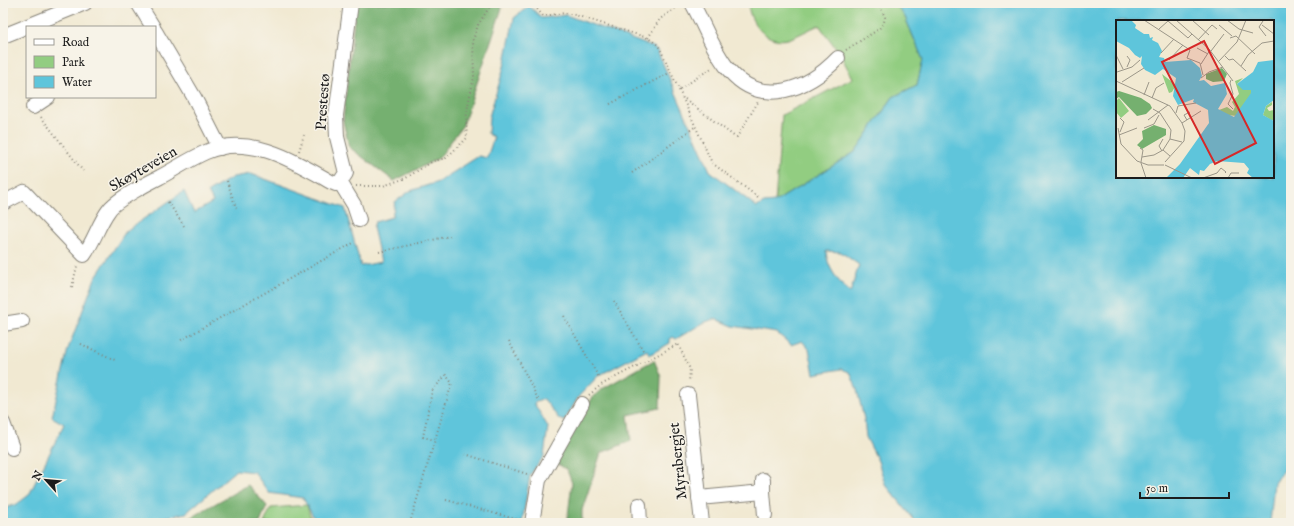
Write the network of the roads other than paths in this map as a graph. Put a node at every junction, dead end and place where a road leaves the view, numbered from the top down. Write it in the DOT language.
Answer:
graph roads {
  1 [pos="85,3"];
  2 [pos="138,3"];
  3 [pos="351,3"];
  4 [pos="692,3"];
  5 [pos="28,26"];
  6 [pos="152,26"];
  7 [pos="26,27"];
  8 [pos="156,33"];
  9 [pos="3,36"];
  10 [pos="838,58"];
  11 [pos="46,98"];
  12 [pos="33,107"];
  13 [pos="220,148"];
  14 [pos="340,182"];
  15 [pos="3,203"];
  16 [pos="360,220"];
  17 [pos="22,321"];
  18 [pos="3,324"];
  19 [pos="688,395"];
  20 [pos="582,404"];
  21 [pos="3,423"];
  22 [pos="12,448"];
  23 [pos="699,498"];
  24 [pos="638,505"];
  25 [pos="765,515"];
  26 [pos="527,522"];
  27 [pos="640,523"];
  28 [pos="702,523"];
  1 -- 5 [label="street"];
  2 -- 6 [label="street"];
  3 -- 14 [label="street, Prestestø"];
  4 -- 10 [label="street"];
  7 -- 9 [label="street"];
  8 -- 13 [label="street"];
  11 -- 12 [label="street"];
  13 -- 14 [label="street, Skøyteveien"];
  13 -- 15 [label="street, Skøyteveien"];
  14 -- 16 [label="street"];
  17 -- 18 [label="street"];
  19 -- 23 [label="street, Myrabergjet"];
  20 -- 26 [label="street"];
  21 -- 22 [label="street"];
  23 -- 25 [label="street"];
  23 -- 28 [label="street, Myrabergjet"];
  24 -- 27 [label="street"];
}
